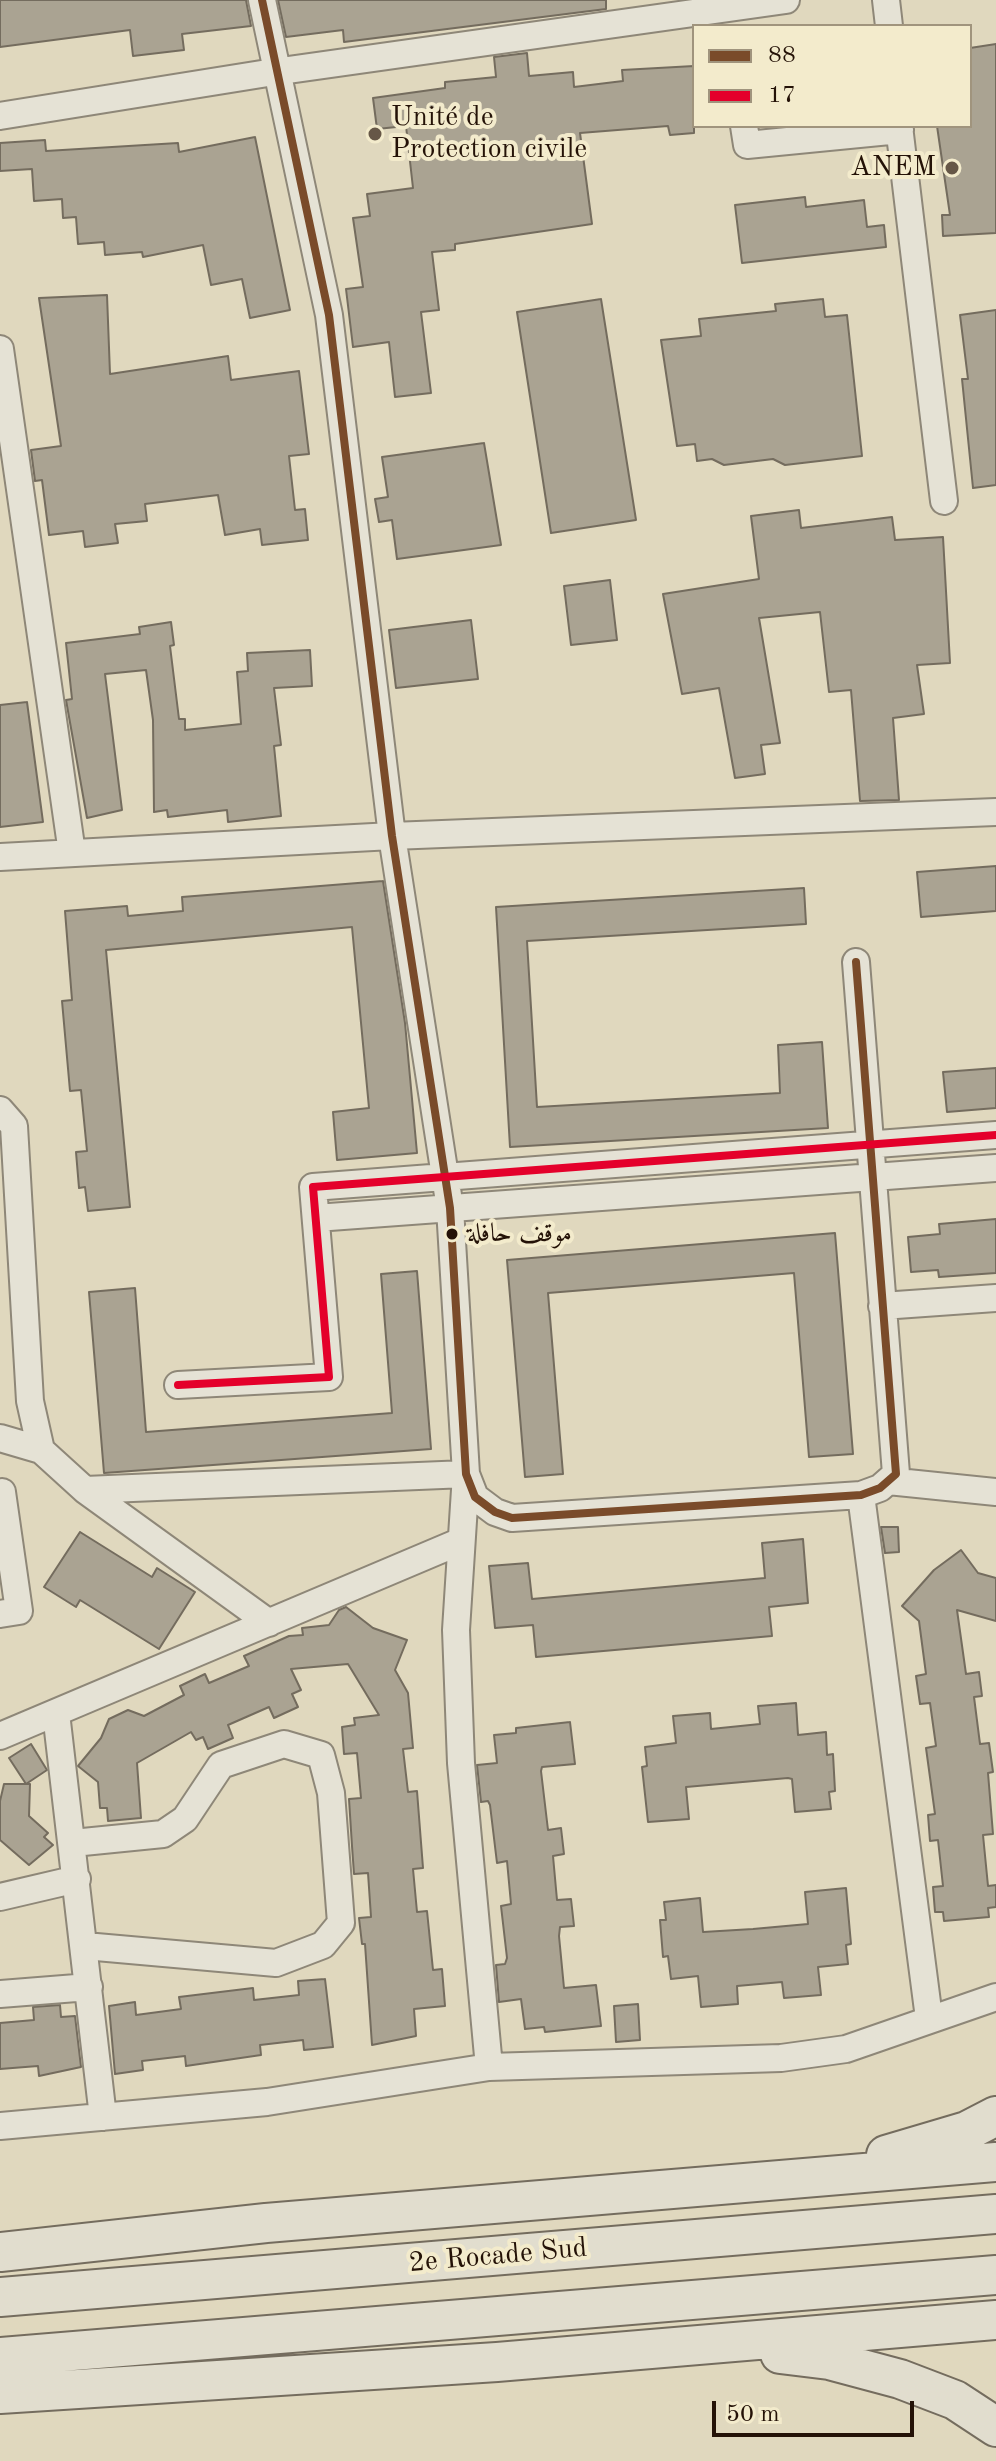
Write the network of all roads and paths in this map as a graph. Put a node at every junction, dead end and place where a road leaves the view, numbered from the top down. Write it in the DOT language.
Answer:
graph roads {
  1 [pos="262,0"];
  2 [pos="786,0"];
  3 [pos="886,0"];
  4 [pos="729,17"];
  5 [pos="889,24"];
  6 [pos="274,72"];
  7 [pos="0,116"];
  8 [pos="744,128"];
  9 [pos="900,128"];
  10 [pos="0,349"];
  11 [pos="944,501"];
  12 [pos="996,812"];
  13 [pos="392,836"];
  14 [pos="72,853"];
  15 [pos="0,857"];
  16 [pos="856,962"];
  17 [pos="0,1110"];
  18 [pos="996,1135"];
  19 [pos="868,1144"];
  20 [pos="996,1168"];
  21 [pos="446,1177"];
  22 [pos="872,1177"];
  23 [pos="450,1208"];
  24 [pos="316,1218"];
  25 [pos="996,1298"];
  26 [pos="882,1306"];
  27 [pos="178,1385"];
  28 [pos="0,1438"];
  29 [pos="41,1450"];
  30 [pos="466,1474"];
  31 [pos="888,1481"];
  32 [pos="85,1490"];
  33 [pos="2,1492"];
  34 [pos="996,1492"];
  35 [pos="861,1495"];
  36 [pos="459,1542"];
  37 [pos="0,1614"];
  38 [pos="269,1623"];
  39 [pos="56,1713"];
  40 [pos="0,1736"];
  41 [pos="73,1843"];
  42 [pos="77,1879"];
  43 [pos="0,1897"];
  44 [pos="85,1946"];
  45 [pos="89,1987"];
  46 [pos="0,1994"];
  47 [pos="996,1997"];
  48 [pos="929,2018"];
  49 [pos="489,2067"];
  50 [pos="996,2116"];
  51 [pos="103,2117"];
  52 [pos="0,2126"];
  53 [pos="996,2162"];
  54 [pos="673,2191"];
  55 [pos="996,2214"];
  56 [pos="0,2252"];
  57 [pos="996,2275"];
  58 [pos="0,2297"];
  59 [pos="996,2320"];
  60 [pos="0,2357"];
  61 [pos="497,2362"];
  62 [pos="0,2394"];
  63 [pos="996,2427"];
  1 -- 6 [label="street"];
  2 -- 4 [label="street"];
  3 -- 5 [label="street"];
  4 -- 6 [label="street"];
  6 -- 7 [label="street"];
  6 -- 13 [label="street"];
  8 -- 9 [label="street"];
  9 -- 11 [label="street"];
  10 -- 14 [label="street"];
  12 -- 13 [label="street"];
  13 -- 14 [label="street"];
  13 -- 21 [label="street"];
  14 -- 15 [label="street"];
  16 -- 19 [label="street"];
  17 -- 29 [label="street"];
  18 -- 19 [label="street"];
  19 -- 21 [label="street"];
  19 -- 22 [label="street"];
  20 -- 22 [label="street"];
  21 -- 23 [label="street"];
  21 -- 24 [label="street"];
  22 -- 23 [label="street"];
  22 -- 26 [label="street"];
  23 -- 24 [label="street"];
  23 -- 30 [label="street"];
  24 -- 27 [label="street"];
  25 -- 26 [label="street"];
  26 -- 31 [label="street"];
  28 -- 29 [label="street"];
  29 -- 32 [label="street"];
  30 -- 32 [label="street"];
  30 -- 35 [label="street"];
  30 -- 36 [label="street"];
  31 -- 34 [label="street"];
  31 -- 35 [label="street"];
  32 -- 38 [label="street"];
  33 -- 37 [label="street"];
  35 -- 48 [label="street"];
  36 -- 38 [label="street"];
  36 -- 49 [label="street"];
  38 -- 39 [label="street"];
  39 -- 40 [label="street"];
  39 -- 41 [label="street"];
  41 -- 42 [label="street"];
  41 -- 44 [label="street"];
  42 -- 43 [label="street"];
  42 -- 44 [label="street"];
  44 -- 45 [label="street"];
  45 -- 46 [label="street"];
  45 -- 51 [label="street"];
  47 -- 48 [label="street"];
  48 -- 49 [label="street"];
  49 -- 51 [label="street"];
  50 -- 54 [label="highway"];
  51 -- 52 [label="street"];
  53 -- 54 [label="highway"];
  54 -- 56 [label="highway"];
  55 -- 58 [label="highway, 2e Rocade Sud"];
  57 -- 60 [label="highway, 2e Rocade Sud"];
  59 -- 61 [label="highway"];
  61 -- 62 [label="highway"];
  61 -- 63 [label="highway"];
}
